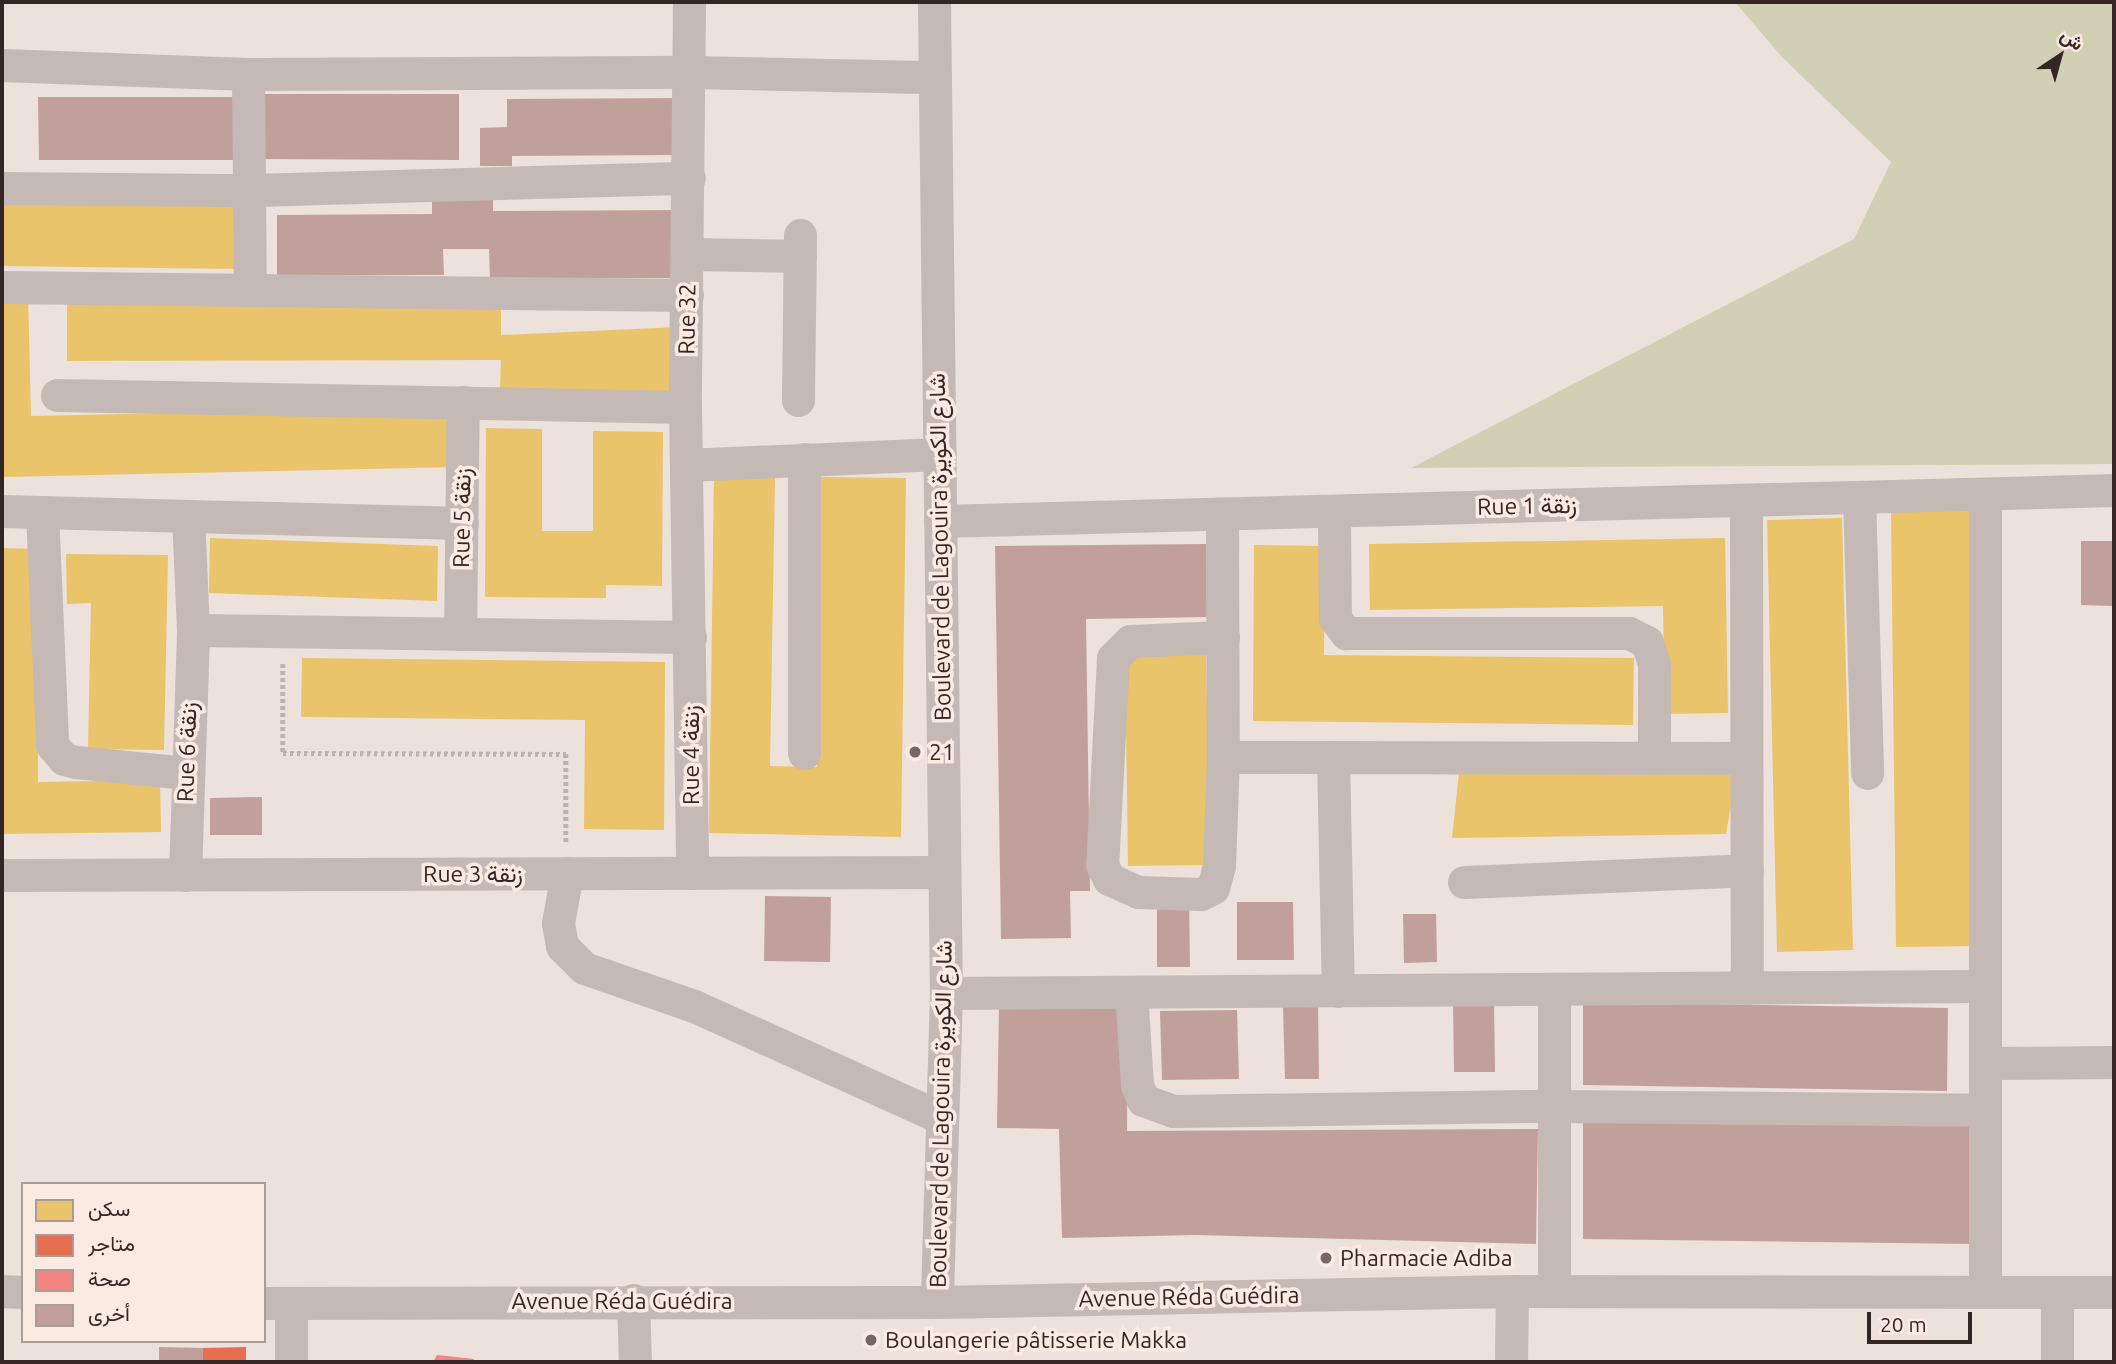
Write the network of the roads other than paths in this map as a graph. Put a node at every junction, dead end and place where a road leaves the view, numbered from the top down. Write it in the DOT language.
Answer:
graph roads {
  1 [pos="689,2"];
  2 [pos="934,2"];
  3 [pos="2,65"];
  4 [pos="689,72"];
  5 [pos="248,74"];
  6 [pos="935,77"];
  7 [pos="689,178"];
  8 [pos="2,188"];
  9 [pos="250,190"];
  10 [pos="688,254"];
  11 [pos="2,287"];
  12 [pos="250,290"];
  13 [pos="687,295"];
  14 [pos="57,394"];
  15 [pos="798,400"];
  16 [pos="463,401"];
  17 [pos="685,407"];
  18 [pos="940,454"];
  19 [pos="804,459"];
  20 [pos="686,465"];
  21 [pos="2114,490"];
  22 [pos="1985,494"];
  23 [pos="1858,497"];
  24 [pos="1746,500"];
  25 [pos="2,511"];
  26 [pos="1334,511"];
  27 [pos="41,512"];
  28 [pos="1222,514"];
  29 [pos="188,516"];
  30 [pos="940,521"];
  31 [pos="462,523"];
  32 [pos="193,630"];
  33 [pos="460,634"];
  34 [pos="690,637"];
  35 [pos="1223,637"];
  36 [pos="804,753"];
  37 [pos="1223,757"];
  38 [pos="1333,757"];
  39 [pos="1654,758"];
  40 [pos="1746,758"];
  41 [pos="186,773"];
  42 [pos="1867,773"];
  43 [pos="1747,870"];
  44 [pos="944,872"];
  45 [pos="566,873"];
  46 [pos="692,873"];
  47 [pos="2,875"];
  48 [pos="185,875"];
  49 [pos="1464,882"];
  50 [pos="1985,986"];
  51 [pos="1747,988"];
  52 [pos="1554,990"];
  53 [pos="1338,991"];
  54 [pos="1131,992"];
  55 [pos="946,993"];
  56 [pos="2114,1062"];
  57 [pos="1985,1063"];
  58 [pos="1554,1106"];
  59 [pos="1985,1110"];
  60 [pos="942,1118"];
  61 [pos="2,1291"];
  62 [pos="1511,1291"];
  63 [pos="1554,1291"];
  64 [pos="21,1292"];
  65 [pos="1985,1292"];
  66 [pos="2057,1292"];
  67 [pos="2114,1292"];
  68 [pos="633,1300"];
  69 [pos="937,1302"];
  70 [pos="278,1303"];
  71 [pos="291,1362"];
  72 [pos="635,1362"];
  73 [pos="1511,1362"];
  74 [pos="2057,1362"];
  1 -- 4 [label="street, Rue 32"];
  2 -- 6 [label="street, Boulevard de Lagouira شارع الكويرة"];
  3 -- 5 [label="street"];
  4 -- 5 [label="street"];
  4 -- 6 [label="street"];
  4 -- 7 [label="street, Rue 32"];
  5 -- 9 [label="street"];
  6 -- 18 [label="street, Boulevard de Lagouira شارع الكويرة"];
  7 -- 9 [label="street"];
  7 -- 10 [label="street, Rue 32"];
  8 -- 9 [label="street"];
  9 -- 12 [label="street"];
  10 -- 13 [label="street, Rue 32"];
  10 -- 15 [label="street"];
  11 -- 12 [label="street"];
  12 -- 13 [label="street"];
  13 -- 17 [label="street, Rue 32"];
  14 -- 16 [label="street"];
  16 -- 17 [label="street"];
  16 -- 31 [label="street, Rue 5 زنقة"];
  17 -- 20 [label="street, Rue 32"];
  18 -- 19 [label="street"];
  18 -- 30 [label="street, Boulevard de Lagouira شارع الكويرة"];
  19 -- 20 [label="street"];
  19 -- 36 [label="street"];
  20 -- 34 [label="street, Rue 32"];
  21 -- 22 [label="street, Rue 1 زنقة"];
  22 -- 23 [label="street, Rue 1 زنقة"];
  22 -- 50 [label="street"];
  23 -- 24 [label="street, Rue 1 زنقة"];
  23 -- 42 [label="street"];
  24 -- 26 [label="street, Rue 1 زنقة"];
  24 -- 40 [label="street"];
  25 -- 27 [label="street"];
  26 -- 28 [label="street, Rue 1 زنقة"];
  26 -- 39 [label="street"];
  27 -- 29 [label="street"];
  27 -- 41 [label="street"];
  28 -- 30 [label="street, Rue 1 زنقة"];
  28 -- 35 [label="street"];
  29 -- 31 [label="street"];
  29 -- 32 [label="street, Rue 6 زنقة"];
  30 -- 44 [label="street, Boulevard de Lagouira شارع الكويرة"];
  31 -- 33 [label="street, Rue 5 زنقة"];
  32 -- 33 [label="street"];
  32 -- 41 [label="street, Rue 6 زنقة"];
  33 -- 34 [label="street"];
  34 -- 46 [label="street, Rue 4 زنقة"];
  35 -- 37 [label="street"];
  35 -- 37 [label="street"];
  37 -- 38 [label="street"];
  38 -- 39 [label="street"];
  38 -- 53 [label="street"];
  39 -- 40 [label="street"];
  40 -- 43 [label="street"];
  41 -- 48 [label="street, Rue 6 زنقة"];
  43 -- 49 [label="street"];
  43 -- 51 [label="street"];
  44 -- 46 [label="street, Rue 3 زنقة"];
  44 -- 55 [label="street, Boulevard de Lagouira شارع الكويرة"];
  45 -- 46 [label="street, Rue 3 زنقة"];
  45 -- 48 [label="street, Rue 3 زنقة"];
  45 -- 60 [label="street"];
  47 -- 48 [label="street, Rue 3 زنقة"];
  50 -- 51 [label="street"];
  50 -- 57 [label="street"];
  51 -- 52 [label="street"];
  52 -- 53 [label="street"];
  52 -- 58 [label="street"];
  53 -- 54 [label="street"];
  54 -- 55 [label="street"];
  54 -- 58 [label="street"];
  55 -- 60 [label="street, Boulevard de Lagouira شارع الكويرة"];
  56 -- 57 [label="street"];
  57 -- 59 [label="street"];
  58 -- 59 [label="street"];
  58 -- 63 [label="street"];
  59 -- 65 [label="street"];
  60 -- 69 [label="street, Boulevard de Lagouira شارع الكويرة"];
  61 -- 64 [label="street"];
  62 -- 63 [label="street, Avenue Réda Guédira"];
  62 -- 69 [label="street, Avenue Réda Guédira"];
  62 -- 73 [label="street"];
  63 -- 65 [label="street, Avenue Réda Guédira"];
  65 -- 66 [label="street, Avenue Réda Guédira"];
  66 -- 67 [label="street, Avenue Réda Guédira"];
  66 -- 74 [label="street"];
  68 -- 69 [label="street, Avenue Réda Guédira"];
  68 -- 70 [label="street, Avenue Réda Guédira"];
  68 -- 72 [label="street"];
  70 -- 71 [label="street"];
}
